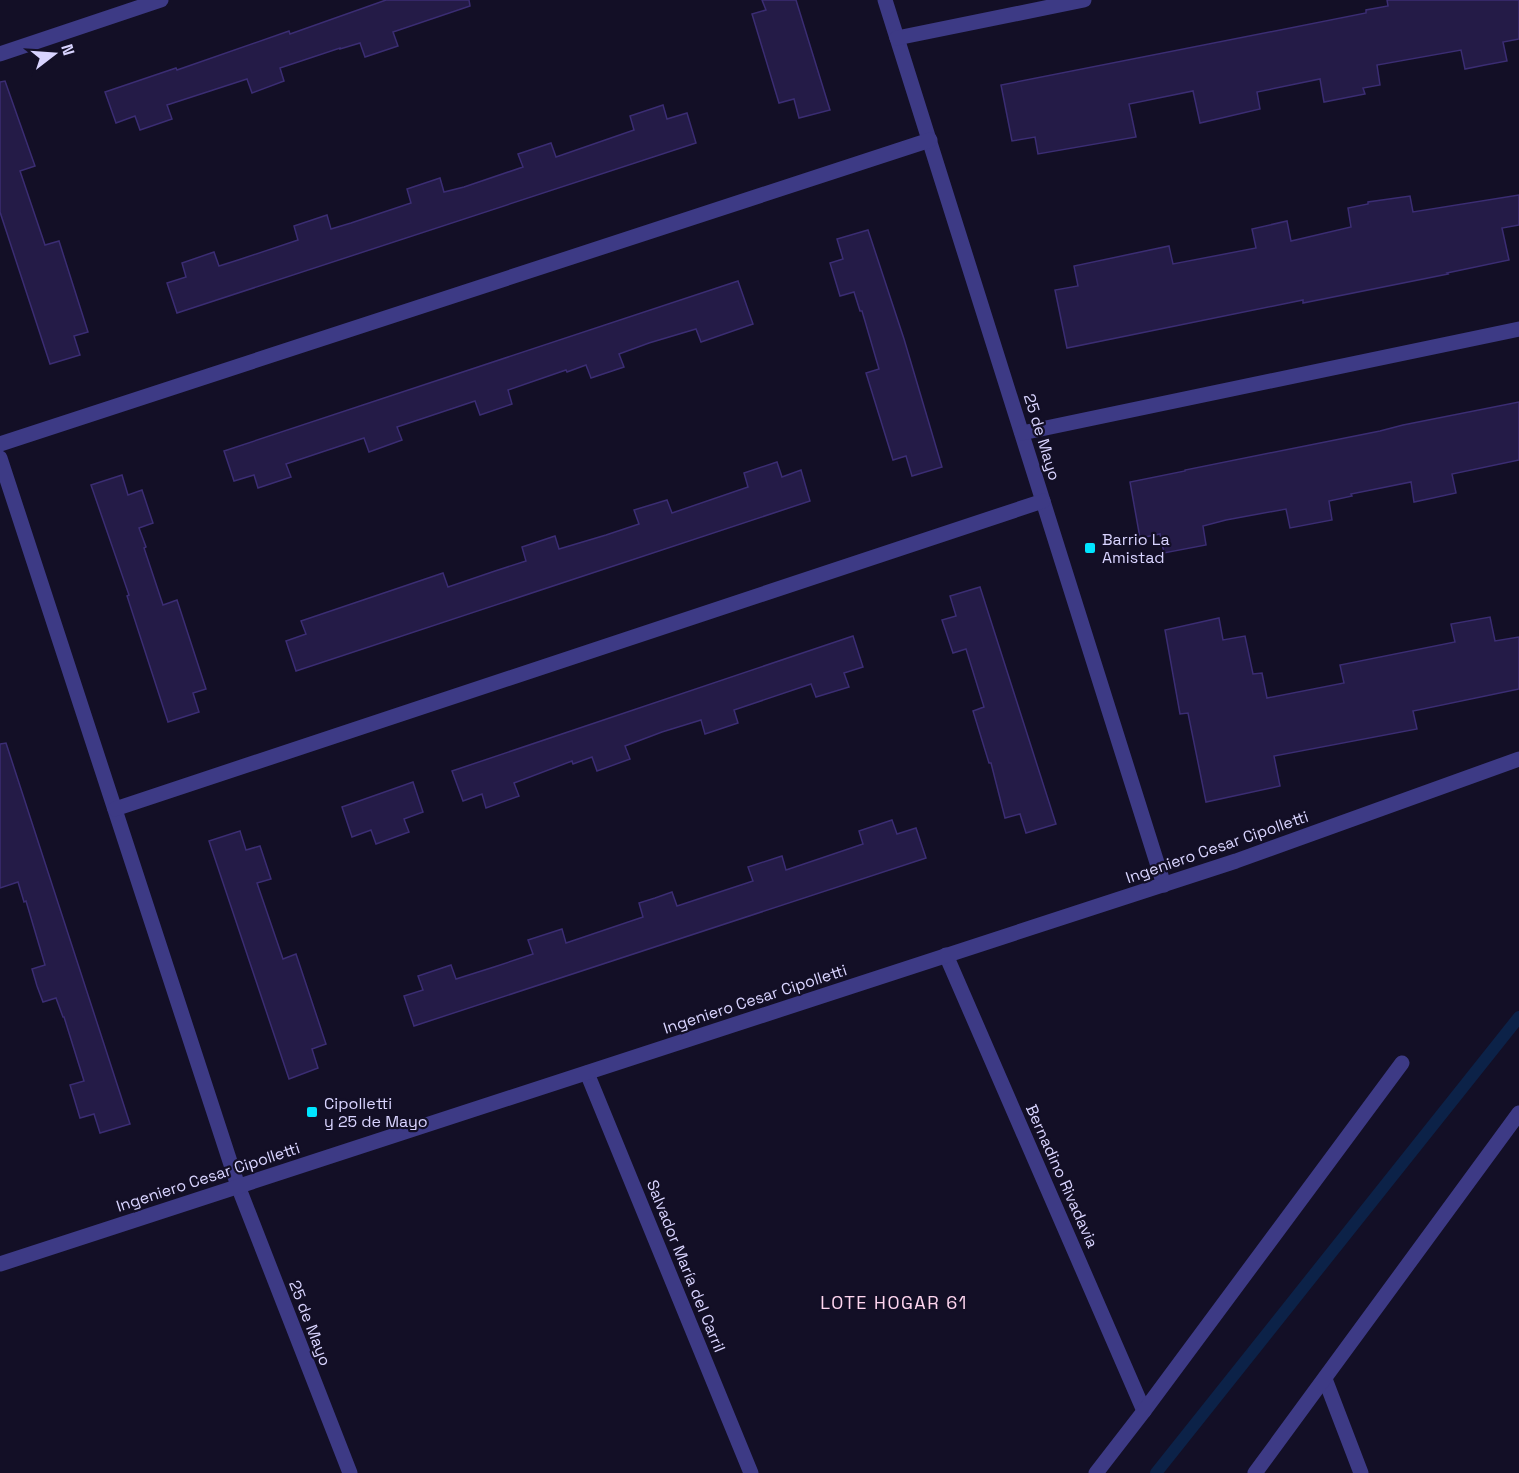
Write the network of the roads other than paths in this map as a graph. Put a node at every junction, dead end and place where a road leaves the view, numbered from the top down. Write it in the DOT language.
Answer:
graph roads {
  1 [pos="161,0"];
  2 [pos="885,0"];
  3 [pos="1084,0"];
  4 [pos="897,38"];
  5 [pos="0,54"];
  6 [pos="930,140"];
  7 [pos="1519,329"];
  8 [pos="1022,433"];
  9 [pos="0,444"];
  10 [pos="0,458"];
  11 [pos="1043,501"];
  12 [pos="1519,759"];
  13 [pos="115,809"];
  14 [pos="1164,885"];
  15 [pos="946,955"];
  16 [pos="1402,1063"];
  17 [pos="587,1073"];
  18 [pos="1519,1113"];
  19 [pos="238,1186"];
  20 [pos="0,1264"];
  21 [pos="1325,1379"];
  22 [pos="1144,1411"];
  23 [pos="350,1473"];
  24 [pos="751,1473"];
  25 [pos="1096,1473"];
  26 [pos="1255,1473"];
  27 [pos="1361,1473"];
  1 -- 5 [label="street"];
  2 -- 4 [label="street, 25 de Mayo"];
  3 -- 4 [label="street"];
  4 -- 6 [label="street, 25 de Mayo"];
  6 -- 8 [label="street, 25 de Mayo"];
  6 -- 9 [label="street"];
  7 -- 8 [label="street"];
  8 -- 11 [label="street, 25 de Mayo"];
  10 -- 13 [label="street, 25 de Mayo"];
  11 -- 13 [label="street"];
  11 -- 14 [label="street, 25 de Mayo"];
  12 -- 14 [label="street, Ingeniero Cesar Cipolletti"];
  13 -- 19 [label="street, 25 de Mayo"];
  14 -- 15 [label="street, Ingeniero Cesar Cipolletti"];
  15 -- 17 [label="street, Ingeniero Cesar Cipolletti"];
  15 -- 22 [label="street, Bernadino Rivadavia"];
  16 -- 22 [label="street"];
  17 -- 19 [label="street, Ingeniero Cesar Cipolletti"];
  17 -- 24 [label="street, Salvador María del Carril"];
  18 -- 21 [label="street"];
  19 -- 20 [label="street, Ingeniero Cesar Cipolletti"];
  19 -- 23 [label="street, 25 de Mayo"];
  21 -- 26 [label="street"];
  21 -- 27 [label="street"];
  22 -- 25 [label="street"];
}
